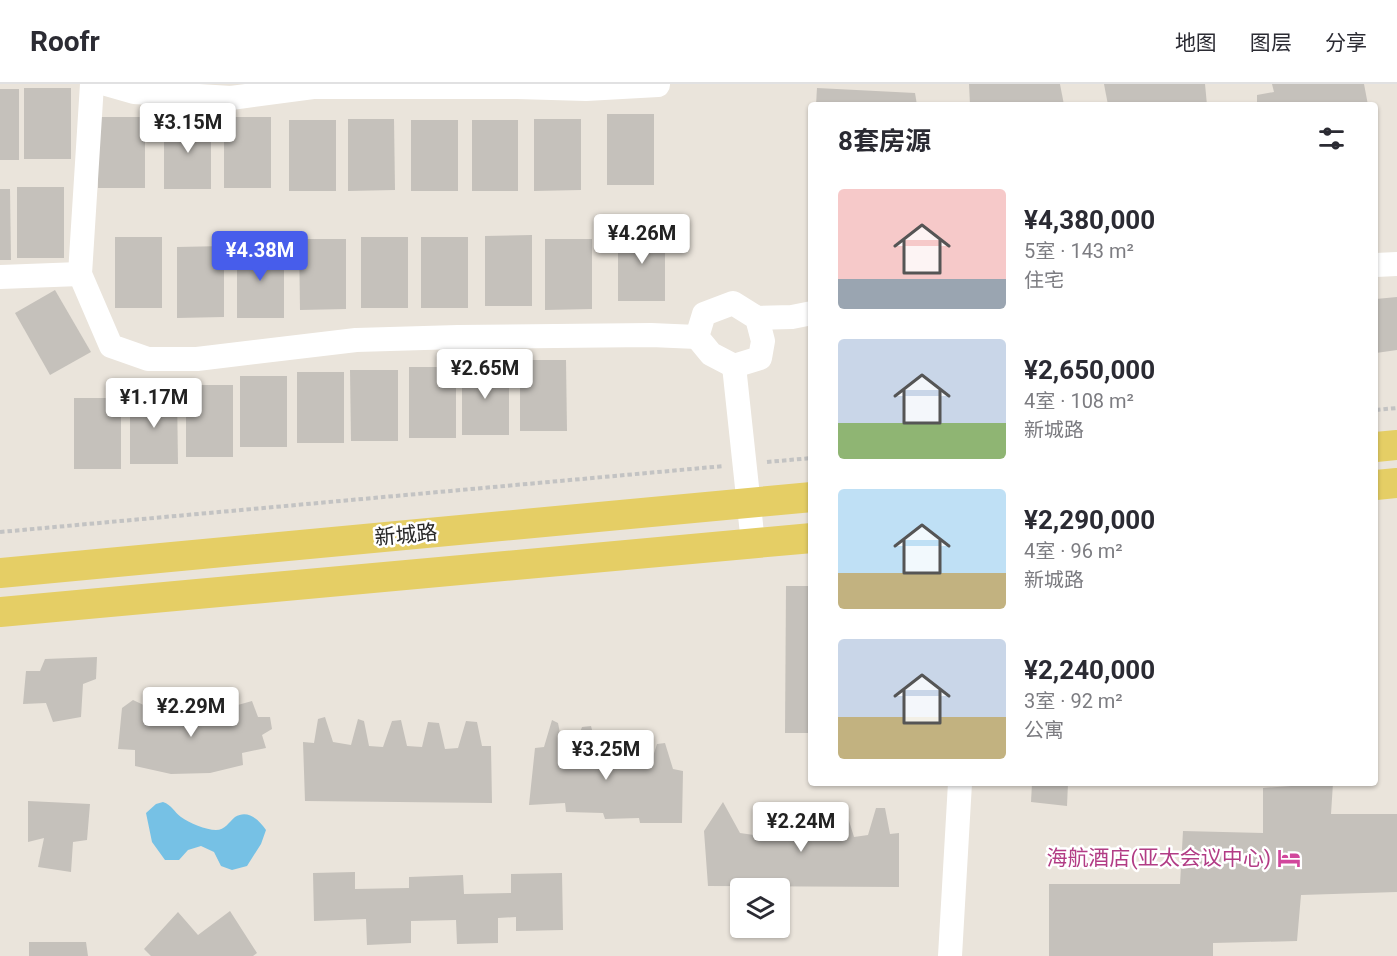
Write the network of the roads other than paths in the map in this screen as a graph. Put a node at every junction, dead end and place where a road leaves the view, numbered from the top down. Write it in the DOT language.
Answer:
graph roads {
  1 [pos="92,84"];
  2 [pos="106,84"];
  3 [pos="658,85"];
  4 [pos="1397,264"];
  5 [pos="1378,266"];
  6 [pos="80,274"];
  7 [pos="0,277"];
  8 [pos="808,314"];
  9 [pos="757,318"];
  10 [pos="697,338"];
  11 [pos="734,366"];
  12 [pos="1397,445"];
  13 [pos="1378,447"];
  14 [pos="1397,483"];
  15 [pos="1378,485"];
  16 [pos="808,497"];
  17 [pos="749,503"];
  18 [pos="808,538"];
  19 [pos="753,543"];
  20 [pos="0,573"];
  21 [pos="0,612"];
  22 [pos="960,786"];
  23 [pos="950,956"];
  1 -- 6 [label="street"];
  2 -- 3 [label="street"];
  4 -- 5 [label="street"];
  6 -- 7 [label="street"];
  6 -- 10 [label="street"];
  8 -- 9 [label="street"];
  9 -- 10 [label="street"];
  9 -- 11 [label="street"];
  10 -- 11 [label="street"];
  11 -- 17 [label="street"];
  12 -- 13 [label="main road"];
  14 -- 15 [label="main road"];
  16 -- 17 [label="main road, 新城路"];
  17 -- 19 [label="street"];
  17 -- 20 [label="main road, 新城路"];
  18 -- 19 [label="main road, 新城路"];
  19 -- 21 [label="main road, 新城路"];
  22 -- 23 [label="street"];
}
